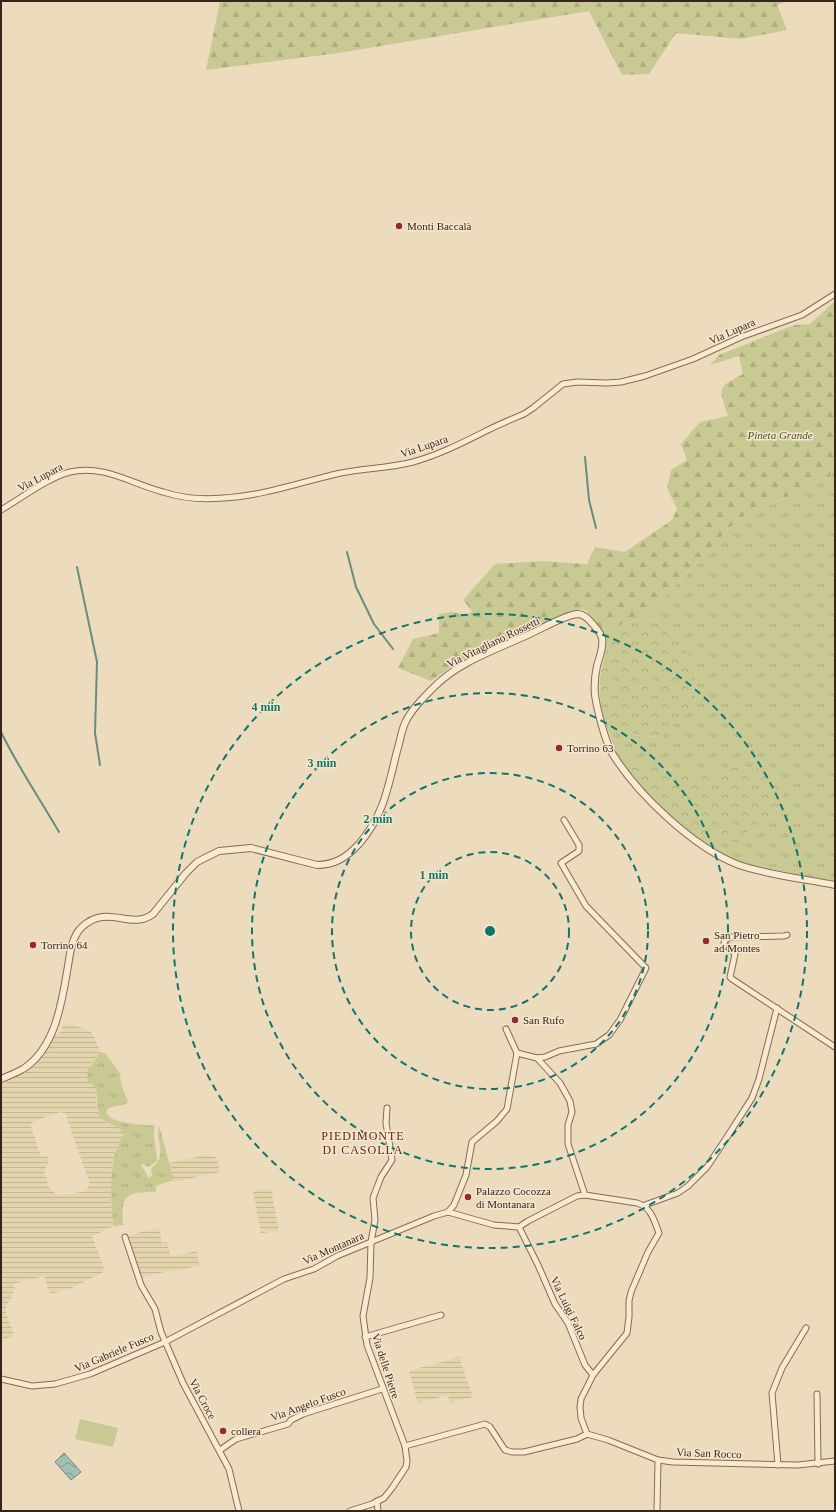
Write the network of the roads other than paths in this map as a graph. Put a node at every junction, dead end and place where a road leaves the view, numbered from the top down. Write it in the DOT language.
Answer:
graph roads {
  1 [pos="835,294"];
  2 [pos="1,510"];
  3 [pos="564,820"];
  4 [pos="835,885"];
  5 [pos="787,935"];
  6 [pos="777,1008"];
  7 [pos="506,1029"];
  8 [pos="835,1047"];
  9 [pos="517,1053"];
  10 [pos="537,1058"];
  11 [pos="1,1079"];
  12 [pos="387,1108"];
  13 [pos="585,1195"];
  14 [pos="645,1206"];
  15 [pos="448,1212"];
  16 [pos="519,1227"];
  17 [pos="125,1237"];
  18 [pos="371,1242"];
  19 [pos="441,1315"];
  20 [pos="806,1328"];
  21 [pos="365,1337"];
  22 [pos="165,1342"];
  23 [pos="593,1375"];
  24 [pos="1,1379"];
  25 [pos="382,1389"];
  26 [pos="817,1394"];
  27 [pos="587,1434"];
  28 [pos="405,1446"];
  29 [pos="220,1450"];
  30 [pos="658,1460"];
  31 [pos="835,1461"];
  32 [pos="818,1464"];
  33 [pos="778,1465"];
  34 [pos="377,1501"];
  35 [pos="239,1511"];
  36 [pos="350,1511"];
  37 [pos="378,1511"];
  38 [pos="657,1511"];
  1 -- 2 [label="street, Via Lupara"];
  3 -- 10 [label="street"];
  4 -- 11 [label="street, Via Vitagliano Rossetti"];
  5 -- 6 [label="street"];
  6 -- 8 [label="street"];
  6 -- 14 [label="street"];
  7 -- 9 [label="street"];
  9 -- 10 [label="street"];
  9 -- 15 [label="street"];
  10 -- 13 [label="street"];
  12 -- 18 [label="street, Via delle Pietre"];
  13 -- 14 [label="street"];
  13 -- 16 [label="street"];
  14 -- 23 [label="street"];
  15 -- 16 [label="street"];
  15 -- 18 [label="street, Via Montanara"];
  16 -- 23 [label="street, Via Luigi Falco"];
  17 -- 22 [label="street, Via Croce"];
  18 -- 21 [label="street, Via delle Pietre"];
  18 -- 22 [label="street, Via Montanara"];
  19 -- 21 [label="street"];
  20 -- 33 [label="street"];
  21 -- 25 [label="street, Via delle Pietre"];
  22 -- 24 [label="street, Via Gabriele Fusco"];
  22 -- 29 [label="street, Via Croce"];
  23 -- 27 [label="street"];
  25 -- 28 [label="street, Via delle Pietre"];
  25 -- 29 [label="street, Via Angelo Fusco"];
  26 -- 32 [label="street"];
  27 -- 28 [label="street"];
  27 -- 30 [label="street, Via San Rocco"];
  28 -- 34 [label="street"];
  29 -- 35 [label="street, Via Croce"];
  30 -- 33 [label="street, Via San Rocco"];
  30 -- 38 [label="street"];
  31 -- 32 [label="street, Via San Rocco"];
  32 -- 33 [label="street, Via San Rocco"];
  34 -- 36 [label="street"];
  34 -- 37 [label="street"];
}
